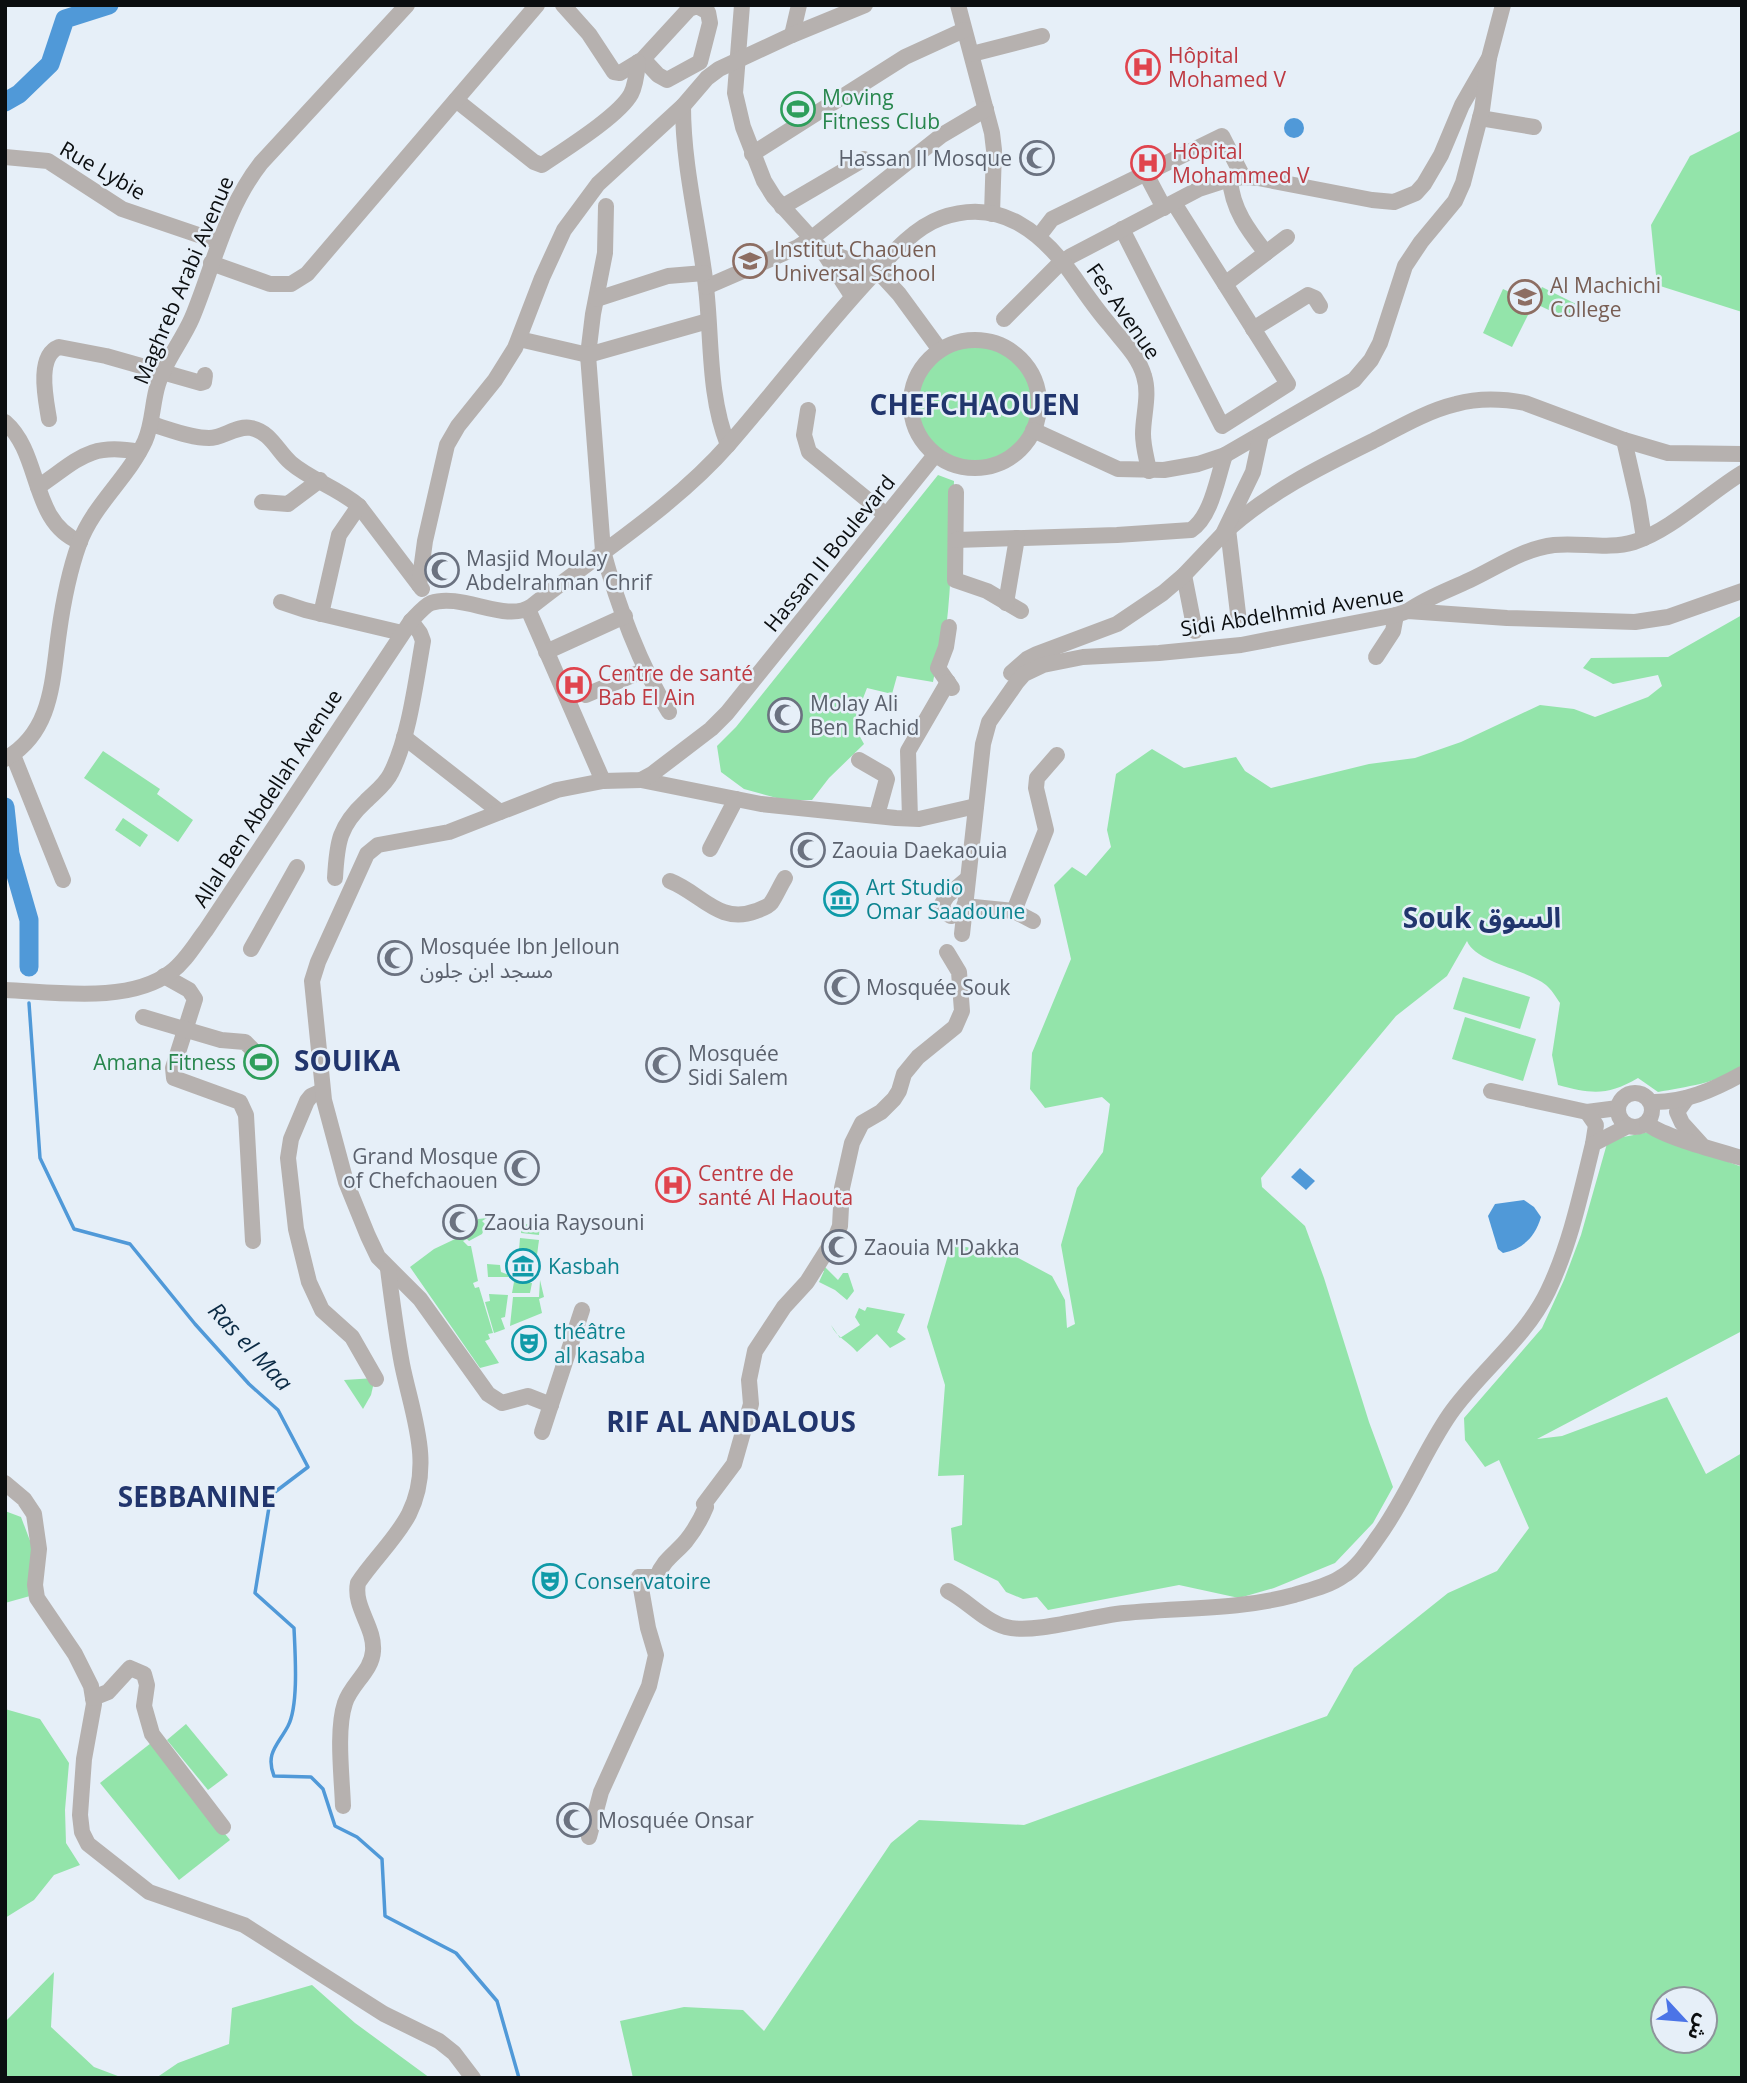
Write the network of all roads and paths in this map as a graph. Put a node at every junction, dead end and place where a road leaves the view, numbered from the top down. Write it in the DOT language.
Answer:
graph roads {
  1 [pos="407,5"];
  2 [pos="537,5"];
  3 [pos="563,5"];
  4 [pos="742,5"];
  5 [pos="799,5"];
  6 [pos="865,5"];
  7 [pos="958,5"];
  8 [pos="1503,5"];
  9 [pos="964,30"];
  10 [pos="792,35"];
  11 [pos="1042,36"];
  12 [pos="972,54"];
  13 [pos="1489,58"];
  14 [pos="641,60"];
  15 [pos="738,60"];
  16 [pos="456,100"];
  17 [pos="1462,105"];
  18 [pos="683,106"];
  19 [pos="986,109"];
  20 [pos="1481,113"];
  21 [pos="1534,127"];
  22 [pos="752,154"];
  23 [pos="5,157"];
  24 [pos="864,159"];
  25 [pos="1146,174"];
  26 [pos="1236,178"];
  27 [pos="1169,205"];
  28 [pos="606,206"];
  29 [pos="782,207"];
  30 [pos="992,214"];
  31 [pos="1122,229"];
  32 [pos="1039,236"];
  33 [pos="1287,237"];
  34 [pos="219,242"];
  35 [pos="817,244"];
  36 [pos="1266,253"];
  37 [pos="1063,261"];
  38 [pos="211,263"];
  39 [pos="877,270"];
  40 [pos="705,280"];
  41 [pos="1225,284"];
  42 [pos="852,296"];
  43 [pos="597,299"];
  44 [pos="1320,306"];
  45 [pos="1004,319"];
  46 [pos="708,321"];
  47 [pos="1253,330"];
  48 [pos="519,339"];
  49 [pos="940,350"];
  50 [pos="588,355"];
  51 [pos="163,370"];
  52 [pos="205,375"];
  53 [pos="808,410"];
  54 [pos="49,419"];
  55 [pos="5,422"];
  56 [pos="151,424"];
  57 [pos="1033,430"];
  58 [pos="1261,435"];
  59 [pos="1624,440"];
  60 [pos="729,444"];
  61 [pos="139,452"];
  62 [pos="1742,454"];
  63 [pos="935,455"];
  64 [pos="1225,455"];
  65 [pos="1149,471"];
  66 [pos="1742,473"];
  67 [pos="320,480"];
  68 [pos="38,486"];
  69 [pos="956,492"];
  70 [pos="262,502"];
  71 [pos="359,506"];
  72 [pos="886,514"];
  73 [pos="1226,531"];
  74 [pos="1017,538"];
  75 [pos="1644,538"];
  76 [pos="956,540"];
  77 [pos="80,542"];
  78 [pos="603,551"];
  79 [pos="1184,575"];
  80 [pos="419,585"];
  81 [pos="1742,591"];
  82 [pos="281,602"];
  83 [pos="430,603"];
  84 [pos="1006,603"];
  85 [pos="528,609"];
  86 [pos="1021,611"];
  87 [pos="1402,613"];
  88 [pos="321,614"];
  89 [pos="625,616"];
  90 [pos="1239,622"];
  91 [pos="406,627"];
  92 [pos="949,627"];
  93 [pos="1195,631"];
  94 [pos="546,652"];
  95 [pos="1377,657"];
  96 [pos="645,670"];
  97 [pos="586,695"];
  98 [pos="669,712"];
  99 [pos="989,722"];
  100 [pos="404,737"];
  101 [pos="1057,755"];
  102 [pos="9,757"];
  103 [pos="859,760"];
  104 [pos="641,780"];
  105 [pos="603,781"];
  106 [pos="736,799"];
  107 [pos="976,806"];
  108 [pos="499,812"];
  109 [pos="877,815"];
  110 [pos="909,818"];
  111 [pos="710,849"];
  112 [pos="297,867"];
  113 [pos="335,878"];
  114 [pos="785,878"];
  115 [pos="967,879"];
  116 [pos="63,880"];
  117 [pos="670,881"];
  118 [pos="964,909"];
  119 [pos="1014,911"];
  120 [pos="1033,921"];
  121 [pos="962,934"];
  122 [pos="251,949"];
  123 [pos="947,952"];
  124 [pos="164,976"];
  125 [pos="5,990"];
  126 [pos="143,1017"];
  127 [pos="186,1031"];
  128 [pos="257,1071"];
  129 [pos="1742,1074"];
  130 [pos="322,1091"];
  131 [pos="1491,1091"];
  132 [pos="1687,1098"];
  133 [pos="1651,1102"];
  134 [pos="1618,1108"];
  135 [pos="1587,1112"];
  136 [pos="1647,1123"];
  137 [pos="1628,1126"];
  138 [pos="1593,1144"];
  139 [pos="1701,1144"];
  140 [pos="1742,1158"];
  141 [pos="253,1241"];
  142 [pos="388,1269"];
  143 [pos="582,1310"];
  144 [pos="376,1379"];
  145 [pos="551,1405"];
  146 [pos="542,1432"];
  147 [pos="5,1483"];
  148 [pos="947,1591"];
  149 [pos="93,1698"];
  150 [pos="342,1806"];
  151 [pos="223,1827"];
  152 [pos="589,1837"];
  153 [pos="473,2078"];
  1 -- 34 [label="street, Maghreb Arabi Avenue"];
  2 -- 16 [label="street"];
  3 -- 14 [label="street"];
  4 -- 15 [label="street"];
  5 -- 10 [label="street"];
  6 -- 10 [label="street"];
  7 -- 9 [label="street"];
  8 -- 13 [label="street"];
  9 -- 12 [label="street"];
  9 -- 22 [label="street"];
  10 -- 15 [label="street"];
  11 -- 12 [label="street"];
  12 -- 19 [label="street"];
  13 -- 17 [label="street"];
  13 -- 20 [label="street"];
  14 -- 14 [label="street"];
  14 -- 16 [label="street"];
  15 -- 18 [label="street"];
  15 -- 22 [label="street"];
  16 -- 38 [label="street"];
  17 -- 20 [label="street"];
  17 -- 26 [label="street"];
  18 -- 40 [label="street"];
  18 -- 48 [label="street"];
  19 -- 30 [label="street"];
  19 -- 35 [label="street"];
  20 -- 21 [label="street"];
  20 -- 58 [label="street"];
  22 -- 29 [label="street"];
  23 -- 34 [label="street, Rue Lybie"];
  24 -- 29 [label="street"];
  25 -- 26 [label="street"];
  25 -- 27 [label="street"];
  25 -- 32 [label="street"];
  26 -- 27 [label="street"];
  26 -- 36 [label="street"];
  27 -- 31 [label="street"];
  27 -- 41 [label="street"];
  28 -- 43 [label="street"];
  29 -- 35 [label="street"];
  30 -- 32 [label="street, Fes Avenue"];
  30 -- 39 [label="street, Fes Avenue"];
  31 -- 37 [label="street"];
  31 -- 47 [label="street"];
  32 -- 37 [label="street, Fes Avenue"];
  33 -- 36 [label="street"];
  34 -- 38 [label="street, Maghreb Arabi Avenue"];
  35 -- 39 [label="street"];
  35 -- 40 [label="street"];
  35 -- 42 [label="street"];
  36 -- 41 [label="street"];
  37 -- 45 [label="street"];
  37 -- 65 [label="street, Fes Avenue"];
  38 -- 51 [label="street, Maghreb Arabi Avenue"];
  39 -- 42 [label="street, Fes Avenue"];
  39 -- 49 [label="street"];
  40 -- 43 [label="street"];
  40 -- 46 [label="street"];
  41 -- 47 [label="street"];
  42 -- 60 [label="street, Fes Avenue"];
  43 -- 50 [label="street"];
  44 -- 47 [label="street"];
  46 -- 50 [label="street"];
  46 -- 60 [label="street"];
  48 -- 50 [label="street"];
  48 -- 80 [label="street"];
  49 -- 57 [label="street"];
  49 -- 63 [label="street"];
  50 -- 78 [label="street"];
  51 -- 52 [label="street"];
  51 -- 54 [label="street"];
  51 -- 56 [label="street, Maghreb Arabi Avenue"];
  53 -- 72 [label="street"];
  55 -- 68 [label="street"];
  56 -- 61 [label="street, Maghreb Arabi Avenue"];
  56 -- 67 [label="street"];
  57 -- 63 [label="street"];
  57 -- 65 [label="street"];
  58 -- 64 [label="street"];
  58 -- 73 [label="street"];
  59 -- 62 [label="street"];
  59 -- 73 [label="street"];
  59 -- 75 [label="street"];
  60 -- 78 [label="street, Fes Avenue"];
  61 -- 68 [label="street"];
  61 -- 77 [label="street, Maghreb Arabi Avenue"];
  63 -- 72 [label="street, Hassan II Boulevard"];
  64 -- 65 [label="street"];
  64 -- 74 [label="street"];
  66 -- 75 [label="street"];
  67 -- 70 [label="street"];
  67 -- 71 [label="street"];
  68 -- 77 [label="street"];
  69 -- 76 [label="street"];
  71 -- 80 [label="street"];
  71 -- 88 [label="street"];
  72 -- 104 [label="street, Hassan II Boulevard"];
  73 -- 79 [label="street"];
  73 -- 90 [label="street"];
  74 -- 76 [label="street"];
  74 -- 84 [label="street"];
  75 -- 87 [label="street"];
  76 -- 84 [label="street"];
  77 -- 102 [label="street, Maghreb Arabi Avenue"];
  78 -- 85 [label="street, Fes Avenue"];
  78 -- 89 [label="street"];
  79 -- 93 [label="street"];
  79 -- 99 [label="street"];
  80 -- 83 [label="street"];
  81 -- 87 [label="street, Sidi Abdelhmid Avenue"];
  82 -- 88 [label="street"];
  83 -- 85 [label="street"];
  83 -- 91 [label="street, Allal Ben Abdellah Avenue"];
  84 -- 86 [label="street"];
  85 -- 94 [label="street"];
  87 -- 95 [label="street"];
  87 -- 99 [label="street, Sidi Abdelhmid Avenue"];
  88 -- 91 [label="street"];
  89 -- 94 [label="street"];
  89 -- 96 [label="street"];
  91 -- 100 [label="street"];
  91 -- 124 [label="street, Allal Ben Abdellah Avenue"];
  92 -- 110 [label="street"];
  94 -- 105 [label="street"];
  96 -- 97 [label="street"];
  96 -- 98 [label="street"];
  99 -- 107 [label="street, Sidi Abdelhmid Avenue"];
  100 -- 108 [label="street"];
  100 -- 113 [label="street"];
  101 -- 119 [label="street"];
  102 -- 116 [label="street"];
  103 -- 109 [label="street"];
  104 -- 105 [label="street"];
  104 -- 106 [label="street"];
  105 -- 108 [label="street"];
  106 -- 109 [label="street"];
  106 -- 111 [label="street"];
  107 -- 110 [label="street"];
  107 -- 115 [label="street, Sidi Abdelhmid Avenue"];
  108 -- 130 [label="street"];
  109 -- 110 [label="street"];
  112 -- 122 [label="street"];
  114 -- 117 [label="street"];
  115 -- 118 [label="street, Sidi Abdelhmid Avenue"];
  115 -- 118 [label="street"];
  118 -- 119 [label="street"];
  118 -- 121 [label="street, Sidi Abdelhmid Avenue"];
  119 -- 120 [label="street"];
  123 -- 152 [label="street"];
  124 -- 125 [label="street, Allal Ben Abdellah Avenue"];
  124 -- 127 [label="street"];
  126 -- 127 [label="street"];
  127 -- 128 [label="street"];
  127 -- 141 [label="street"];
  129 -- 132 [label="street"];
  130 -- 142 [label="street"];
  130 -- 144 [label="street"];
  131 -- 135 [label="street"];
  132 -- 133 [label="street"];
  132 -- 139 [label="street"];
  133 -- 134 [label="street"];
  133 -- 136 [label="street"];
  134 -- 135 [label="street"];
  134 -- 137 [label="street"];
  135 -- 138 [label="street"];
  136 -- 137 [label="street"];
  136 -- 139 [label="street"];
  137 -- 138 [label="street"];
  138 -- 148 [label="street"];
  139 -- 140 [label="street"];
  142 -- 145 [label="street"];
  142 -- 150 [label="street"];
  143 -- 145 [label="street"];
  145 -- 146 [label="street"];
  147 -- 149 [label="street"];
  149 -- 151 [label="street"];
  149 -- 153 [label="street"];
}
